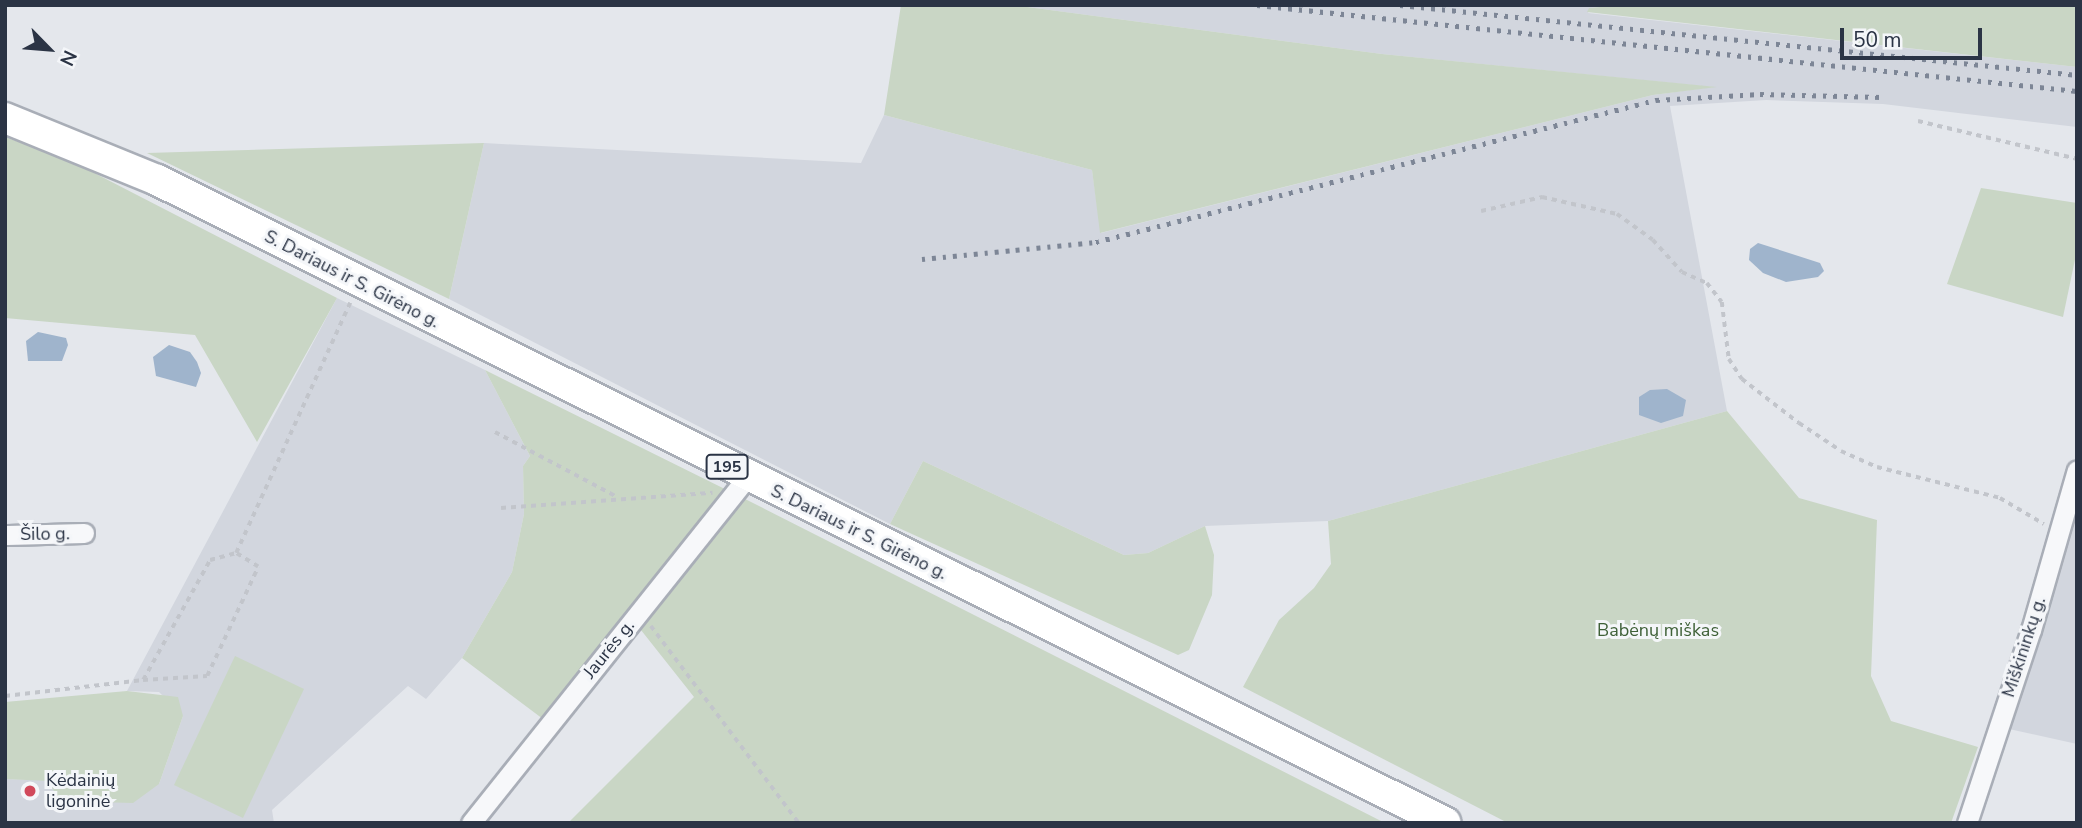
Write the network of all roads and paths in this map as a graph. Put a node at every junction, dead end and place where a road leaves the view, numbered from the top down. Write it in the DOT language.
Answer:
graph roads {
  1 [pos="5,118"];
  2 [pos="1918,121"];
  3 [pos="2077,159"];
  4 [pos="1480,211"];
  5 [pos="360,282"];
  6 [pos="495,432"];
  7 [pos="2077,470"];
  8 [pos="742,484"];
  9 [pos="618,498"];
  10 [pos="501,508"];
  11 [pos="2059,530"];
  12 [pos="84,533"];
  13 [pos="5,536"];
  14 [pos="236,553"];
  15 [pos="640,611"];
  16 [pos="144,680"];
  17 [pos="5,695"];
  18 [pos="471,823"];
  19 [pos="799,823"];
  20 [pos="1446,823"];
  21 [pos="1967,823"];
  1 -- 5 [label="main road, S. Dariaus ir S. Girėno g. / 195"];
  2 -- 3 [label="path"];
  4 -- 11 [label="path"];
  5 -- 8 [label="main road, S. Dariaus ir S. Girėno g. / 195"];
  5 -- 14 [label="path"];
  6 -- 9 [label="path"];
  7 -- 11 [label="street, Miškininkų g."];
  8 -- 9 [label="path"];
  8 -- 15 [label="street, Jaurės g."];
  8 -- 20 [label="main road, S. Dariaus ir S. Girėno g. / 195"];
  9 -- 10 [label="path"];
  11 -- 21 [label="street, Miškininkų g."];
  12 -- 13 [label="street, Šilo g."];
  14 -- 16 [label="path"];
  14 -- 16 [label="path"];
  15 -- 18 [label="street, Jaurės g."];
  15 -- 19 [label="path"];
  16 -- 17 [label="path"];
}
